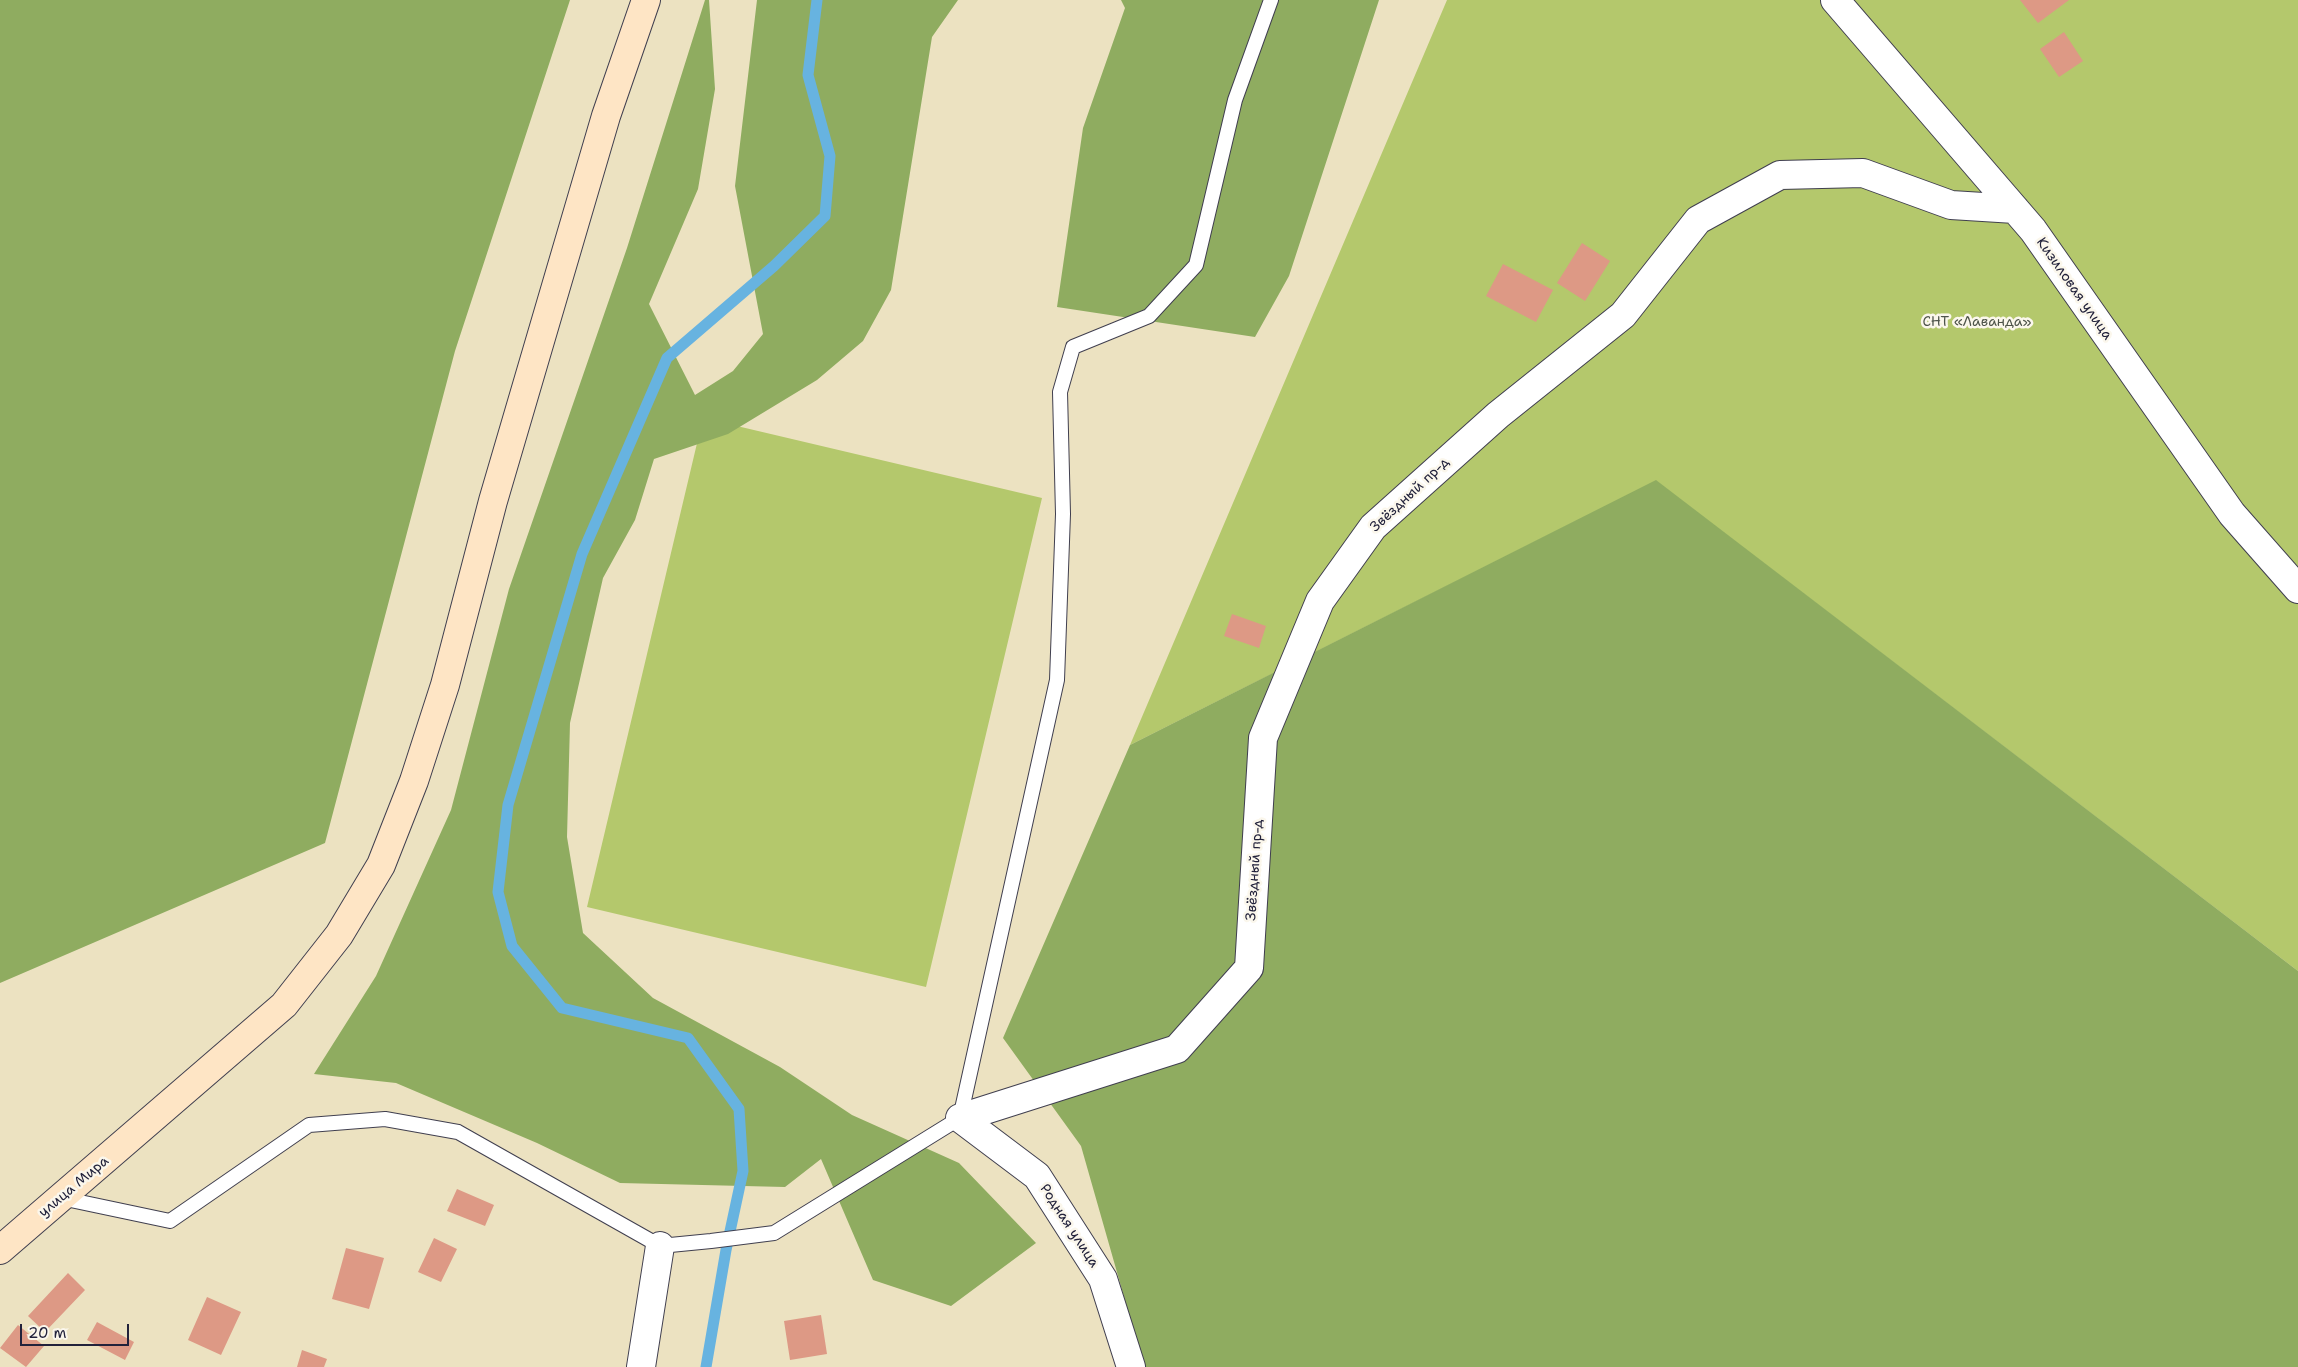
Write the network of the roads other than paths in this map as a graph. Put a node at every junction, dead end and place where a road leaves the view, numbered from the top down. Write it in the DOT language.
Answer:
graph roads {
  1 [pos="646,0"];
  2 [pos="1271,0"];
  3 [pos="1836,0"];
  4 [pos="2014,209"];
  5 [pos="2298,589"];
  6 [pos="960,1118"];
  7 [pos="61,1198"];
  8 [pos="660,1246"];
  9 [pos="0,1250"];
  10 [pos="641,1367"];
  11 [pos="1131,1367"];
  1 -- 7 [label="main road, улица Мира"];
  2 -- 6 [label="lane"];
  3 -- 4 [label="street, Кизиловая улица"];
  4 -- 5 [label="street, Кизиловая улица"];
  4 -- 6 [label="street, Звёздный пр-д"];
  6 -- 8 [label="lane"];
  6 -- 11 [label="street, Родная улица"];
  7 -- 8 [label="lane"];
  7 -- 9 [label="main road, улица Мира"];
  8 -- 10 [label="street"];
}
